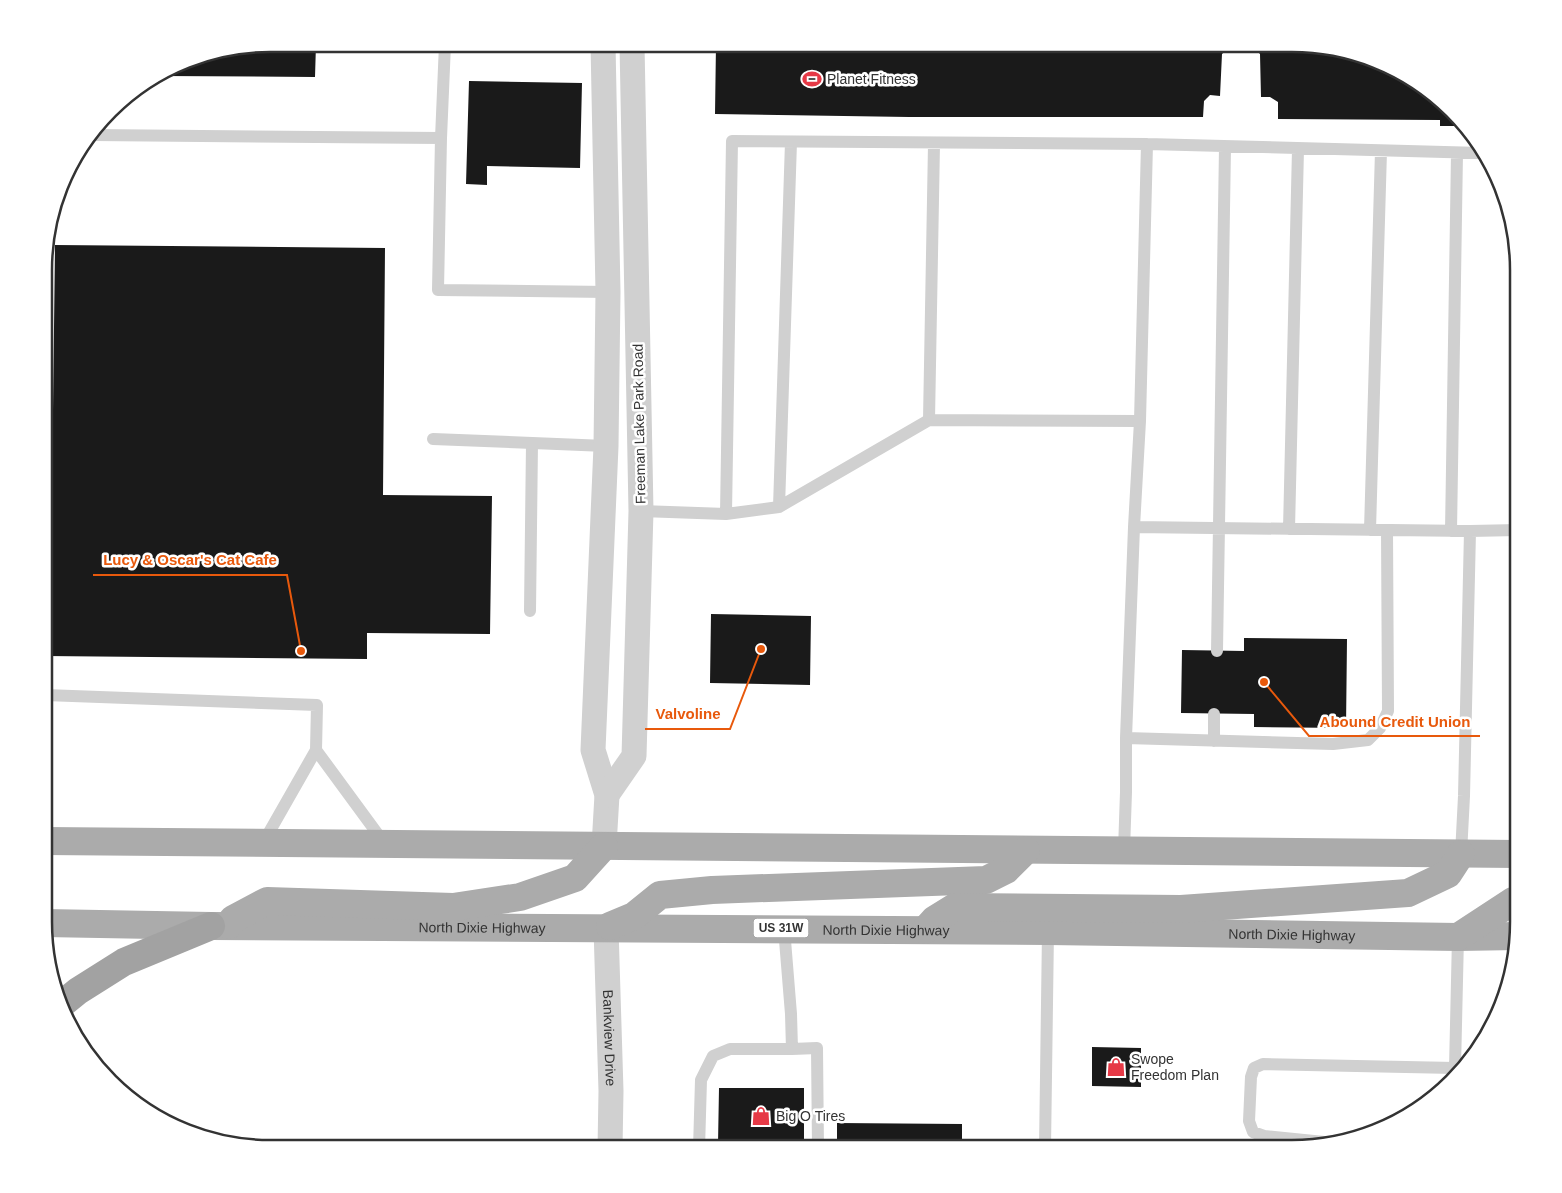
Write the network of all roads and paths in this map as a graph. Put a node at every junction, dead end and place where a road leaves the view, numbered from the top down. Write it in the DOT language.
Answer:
graph roads {
  1 [pos="445,52"];
  2 [pos="602,52"];
  3 [pos="632,52"];
  4 [pos="99,135"];
  5 [pos="441,138"];
  6 [pos="791,142"];
  7 [pos="934,144"];
  8 [pos="1147,144"];
  9 [pos="1225,146"];
  10 [pos="1298,149"];
  11 [pos="1381,151"];
  12 [pos="1458,153"];
  13 [pos="1475,153"];
  14 [pos="608,292"];
  15 [pos="929,420"];
  16 [pos="1140,421"];
  17 [pos="433,439"];
  18 [pos="532,443"];
  19 [pos="606,446"];
  20 [pos="779,507"];
  21 [pos="641,511"];
  22 [pos="726,514"];
  23 [pos="1134,527"];
  24 [pos="1218,528"];
  25 [pos="1289,529"];
  26 [pos="1370,530"];
  27 [pos="1387,530"];
  28 [pos="1510,530"];
  29 [pos="1451,531"];
  30 [pos="1470,531"];
  31 [pos="530,611"];
  32 [pos="1217,651"];
  33 [pos="52,695"];
  34 [pos="1214,714"];
  35 [pos="1126,738"];
  36 [pos="1214,741"];
  37 [pos="316,750"];
  38 [pos="607,795"];
  39 [pos="52,841"];
  40 [pos="263,843"];
  41 [pos="385,844"];
  42 [pos="604,846"];
  43 [pos="1026,850"];
  44 [pos="1124,850"];
  45 [pos="1461,854"];
  46 [pos="1510,854"];
  47 [pos="1510,903"];
  48 [pos="52,923"];
  49 [pos="220,925"];
  50 [pos="606,928"];
  51 [pos="784,928"];
  52 [pos="925,930"];
  53 [pos="1048,931"];
  54 [pos="1509,936"];
  55 [pos="1458,937"];
  56 [pos="67,1000"];
  57 [pos="792,1049"];
  58 [pos="1458,1064"];
  59 [pos="1452,1071"];
  60 [pos="610,1140"];
  61 [pos="699,1140"];
  62 [pos="818,1140"];
  63 [pos="1045,1140"];
  64 [pos="1304,1140"];
  1 -- 5 [label="lane"];
  2 -- 14 [label="street"];
  3 -- 21 [label="street, Freeman Lake Park Road"];
  4 -- 5 [label="lane"];
  5 -- 14 [label="lane"];
  6 -- 7 [label="lane"];
  6 -- 20 [label="lane"];
  6 -- 22 [label="lane"];
  7 -- 8 [label="lane"];
  7 -- 15 [label="lane"];
  8 -- 9 [label="lane"];
  8 -- 16 [label="lane"];
  9 -- 10 [label="lane"];
  9 -- 24 [label="lane"];
  10 -- 11 [label="lane"];
  10 -- 25 [label="lane"];
  11 -- 12 [label="lane"];
  11 -- 26 [label="lane"];
  12 -- 13 [label="lane"];
  12 -- 29 [label="lane"];
  14 -- 19 [label="street"];
  15 -- 16 [label="lane"];
  15 -- 20 [label="lane"];
  16 -- 23 [label="lane"];
  17 -- 18 [label="lane"];
  18 -- 19 [label="lane"];
  18 -- 31 [label="lane"];
  19 -- 38 [label="street"];
  20 -- 22 [label="lane"];
  21 -- 22 [label="lane"];
  21 -- 38 [label="street, Freeman Lake Park Road"];
  23 -- 24 [label="lane"];
  23 -- 35 [label="lane"];
  24 -- 25 [label="lane"];
  24 -- 32 [label="lane"];
  25 -- 26 [label="lane"];
  26 -- 27 [label="lane"];
  27 -- 29 [label="lane"];
  27 -- 36 [label="lane"];
  28 -- 30 [label="lane"];
  29 -- 30 [label="lane"];
  30 -- 45 [label="lane"];
  33 -- 37 [label="lane"];
  34 -- 36 [label="lane"];
  35 -- 36 [label="lane"];
  35 -- 44 [label="lane"];
  37 -- 40 [label="lane"];
  37 -- 41 [label="lane"];
  38 -- 42 [label="street"];
  39 -- 40 [label="main road"];
  40 -- 41 [label="main road"];
  41 -- 42 [label="main road"];
  42 -- 43 [label="main road"];
  42 -- 49 [label="main road"];
  43 -- 44 [label="main road"];
  43 -- 50 [label="main road"];
  44 -- 45 [label="main road"];
  45 -- 46 [label="main road"];
  45 -- 52 [label="main road"];
  47 -- 55 [label="main road"];
  48 -- 49 [label="main road, North Dixie Highway / US 31W"];
  49 -- 50 [label="main road, North Dixie Highway / US 31W"];
  49 -- 56 [label="highway"];
  50 -- 51 [label="main road, North Dixie Highway / US 31W"];
  50 -- 60 [label="street, Bankview Drive"];
  51 -- 52 [label="main road, North Dixie Highway / US 31W"];
  51 -- 57 [label="lane"];
  52 -- 53 [label="main road, North Dixie Highway / US 31W"];
  53 -- 55 [label="main road, North Dixie Highway / US 31W"];
  53 -- 63 [label="lane"];
  54 -- 55 [label="main road, North Dixie Highway / US 31W"];
  55 -- 58 [label="lane"];
  57 -- 61 [label="lane"];
  57 -- 62 [label="lane"];
  59 -- 64 [label="lane"];
}
